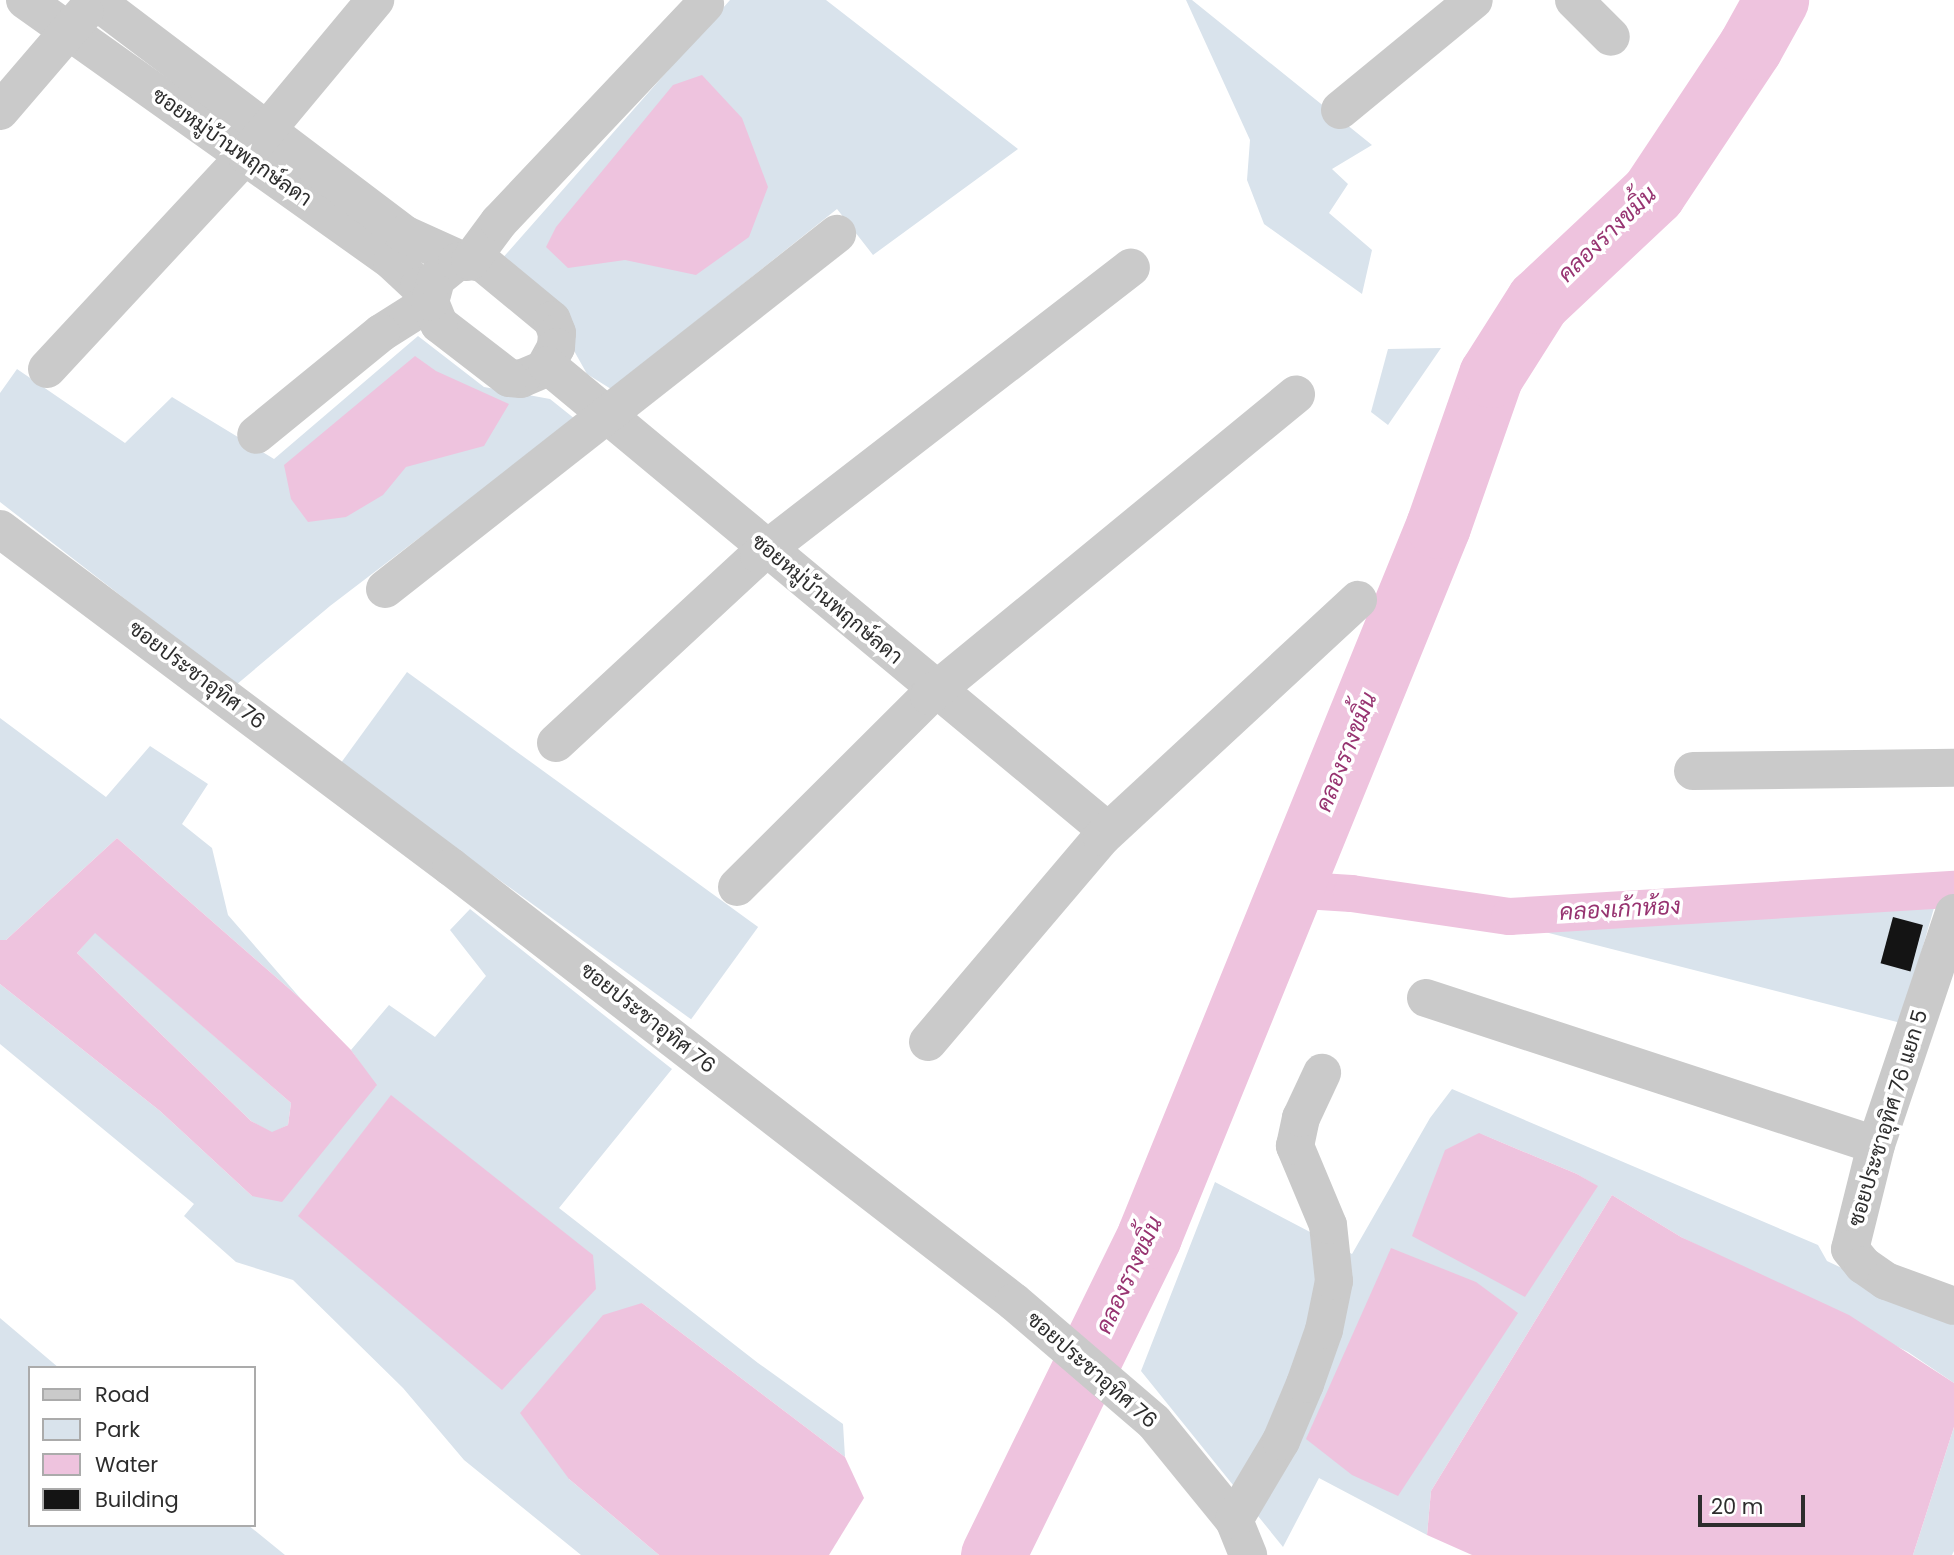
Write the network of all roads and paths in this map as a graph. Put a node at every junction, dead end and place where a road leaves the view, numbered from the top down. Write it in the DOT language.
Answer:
graph roads {
  1 [pos="26,0"];
  2 [pos="95,0"];
  3 [pos="375,0"];
  4 [pos="1474,0"];
  5 [pos="1574,0"];
  6 [pos="705,4"];
  7 [pos="68,32"];
  8 [pos="1611,37"];
  9 [pos="1340,110"];
  10 [pos="0,111"];
  11 [pos="258,142"];
  12 [pos="837,234"];
  13 [pos="468,261"];
  14 [pos="1131,268"];
  15 [pos="430,302"];
  16 [pos="547,365"];
  17 [pos="47,369"];
  18 [pos="1296,394"];
  19 [pos="606,415"];
  20 [pos="256,435"];
  21 [pos="0,529"];
  22 [pos="767,549"];
  23 [pos="385,589"];
  24 [pos="1359,600"];
  25 [pos="937,690"];
  26 [pos="556,743"];
  27 [pos="1954,768"];
  28 [pos="1693,771"];
  29 [pos="1108,831"];
  30 [pos="737,887"];
  31 [pos="1954,914"];
  32 [pos="1945,967"];
  33 [pos="1426,998"];
  34 [pos="928,1042"];
  35 [pos="1322,1073"];
  36 [pos="1876,1145"];
  37 [pos="1954,1307"];
  38 [pos="1234,1520"];
  39 [pos="1248,1555"];
  1 -- 7 [label="street, ซอยหมู่บ้านพฤกษ์ลดา"];
  2 -- 7 [label="street"];
  2 -- 11 [label="street, ซอยหมู่บ้านพฤกษ์ลดา"];
  3 -- 11 [label="street"];
  4 -- 9 [label="street"];
  5 -- 8 [label="street"];
  6 -- 13 [label="street"];
  7 -- 10 [label="street"];
  7 -- 11 [label="street, ซอยหมู่บ้านพฤกษ์ลดา"];
  11 -- 13 [label="street, ซอยหมู่บ้านพฤกษ์ลดา"];
  11 -- 15 [label="street, ซอยหมู่บ้านพฤกษ์ลดา"];
  11 -- 17 [label="street"];
  12 -- 19 [label="street"];
  13 -- 15 [label="street"];
  13 -- 16 [label="street, ซอยหมู่บ้านพฤกษ์ลดา"];
  14 -- 22 [label="street"];
  15 -- 16 [label="street, ซอยหมู่บ้านพฤกษ์ลดา"];
  15 -- 20 [label="street"];
  16 -- 19 [label="street, ซอยหมู่บ้านพฤกษ์ลดา"];
  18 -- 25 [label="street"];
  19 -- 22 [label="street, ซอยหมู่บ้านพฤกษ์ลดา"];
  19 -- 23 [label="street"];
  21 -- 38 [label="street, ซอยประชาอุทิศ 76"];
  22 -- 25 [label="street, ซอยหมู่บ้านพฤกษ์ลดา"];
  22 -- 26 [label="street"];
  24 -- 29 [label="street"];
  25 -- 29 [label="street, ซอยหมู่บ้านพฤกษ์ลดา"];
  25 -- 30 [label="street"];
  27 -- 28 [label="street"];
  29 -- 34 [label="street"];
  31 -- 32 [label="street, ซอยประชาอุทิศ 76 แยก 5"];
  32 -- 36 [label="street, ซอยประชาอุทิศ 76 แยก 5"];
  33 -- 36 [label="street"];
  35 -- 38 [label="street"];
  36 -- 37 [label="street, ซอยประชาอุทิศ 76 แยก 5"];
  38 -- 39 [label="street, ซอยประชาอุทิศ 76"];
}
